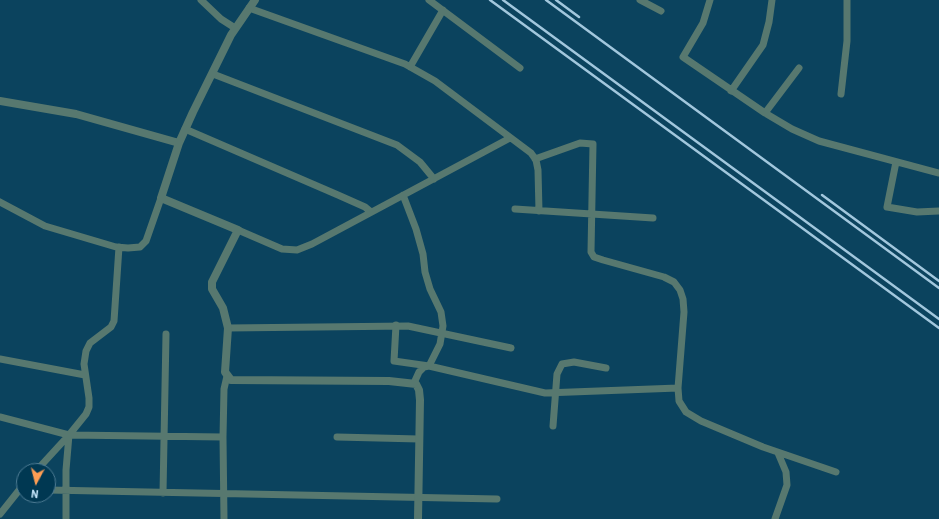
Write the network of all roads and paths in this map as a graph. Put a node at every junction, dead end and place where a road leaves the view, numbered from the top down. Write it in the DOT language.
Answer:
graph roads {
  1 [pos="201,0"];
  2 [pos="255,0"];
  3 [pos="429,0"];
  4 [pos="640,0"];
  5 [pos="710,0"];
  6 [pos="772,0"];
  7 [pos="847,0"];
  8 [pos="249,8"];
  9 [pos="443,10"];
  10 [pos="661,11"];
  11 [pos="235,28"];
  12 [pos="410,66"];
  13 [pos="520,68"];
  14 [pos="799,68"];
  15 [pos="213,74"];
  16 [pos="731,91"];
  17 [pos="841,94"];
  18 [pos="0,101"];
  19 [pos="765,114"];
  20 [pos="185,129"];
  21 [pos="510,138"];
  22 [pos="179,142"];
  23 [pos="535,159"];
  24 [pos="896,162"];
  25 [pos="939,173"];
  26 [pos="434,179"];
  27 [pos="403,195"];
  28 [pos="161,198"];
  29 [pos="0,202"];
  30 [pos="515,209"];
  31 [pos="539,211"];
  32 [pos="939,211"];
  33 [pos="371,212"];
  34 [pos="592,214"];
  35 [pos="653,218"];
  36 [pos="238,230"];
  37 [pos="119,247"];
  38 [pos="396,326"];
  39 [pos="228,328"];
  40 [pos="442,333"];
  41 [pos="166,334"];
  42 [pos="511,348"];
  43 [pos="0,360"];
  44 [pos="429,366"];
  45 [pos="606,368"];
  46 [pos="85,375"];
  47 [pos="227,376"];
  48 [pos="414,383"];
  49 [pos="678,388"];
  50 [pos="556,392"];
  51 [pos="0,417"];
  52 [pos="553,426"];
  53 [pos="69,435"];
  54 [pos="165,436"];
  55 [pos="223,437"];
  56 [pos="337,437"];
  57 [pos="419,439"];
  58 [pos="778,453"];
  59 [pos="43,463"];
  60 [pos="836,472"];
  61 [pos="56,490"];
  62 [pos="66,491"];
  63 [pos="163,493"];
  64 [pos="224,494"];
  65 [pos="16,495"];
  66 [pos="419,497"];
  67 [pos="497,499"];
  68 [pos="0,514"];
  69 [pos="66,519"];
  70 [pos="224,519"];
  71 [pos="418,519"];
  72 [pos="775,519"];
  1 -- 11 [label="street"];
  2 -- 8 [label="street"];
  3 -- 9 [label="street"];
  4 -- 10 [label="street"];
  5 -- 16 [label="street"];
  6 -- 16 [label="street"];
  7 -- 17 [label="street"];
  8 -- 11 [label="street"];
  8 -- 12 [label="street"];
  9 -- 12 [label="street"];
  9 -- 13 [label="street"];
  11 -- 15 [label="street"];
  12 -- 21 [label="street"];
  14 -- 19 [label="street"];
  15 -- 20 [label="street"];
  15 -- 26 [label="street"];
  16 -- 19 [label="street"];
  18 -- 22 [label="street"];
  19 -- 24 [label="street"];
  20 -- 22 [label="street"];
  20 -- 33 [label="street"];
  21 -- 23 [label="street"];
  21 -- 26 [label="street"];
  22 -- 28 [label="street"];
  23 -- 31 [label="street"];
  23 -- 34 [label="street"];
  24 -- 25 [label="street"];
  24 -- 32 [label="street"];
  26 -- 27 [label="street"];
  27 -- 33 [label="street"];
  27 -- 40 [label="street"];
  28 -- 36 [label="street"];
  28 -- 37 [label="street"];
  29 -- 37 [label="street"];
  30 -- 31 [label="street"];
  31 -- 34 [label="street"];
  33 -- 36 [label="street"];
  34 -- 35 [label="street"];
  34 -- 49 [label="street"];
  36 -- 39 [label="street"];
  37 -- 46 [label="street"];
  38 -- 39 [label="street"];
  38 -- 40 [label="street"];
  38 -- 44 [label="street"];
  39 -- 47 [label="street"];
  40 -- 42 [label="street"];
  40 -- 44 [label="street"];
  41 -- 54 [label="street"];
  43 -- 46 [label="street"];
  44 -- 48 [label="street"];
  44 -- 50 [label="street"];
  45 -- 50 [label="street"];
  46 -- 53 [label="street"];
  47 -- 48 [label="street"];
  47 -- 55 [label="street"];
  48 -- 57 [label="street"];
  49 -- 50 [label="street"];
  49 -- 58 [label="street"];
  50 -- 52 [label="street"];
  51 -- 53 [label="street"];
  53 -- 54 [label="street"];
  53 -- 59 [label="street"];
  53 -- 62 [label="street"];
  54 -- 55 [label="street"];
  54 -- 63 [label="street"];
  55 -- 64 [label="street"];
  56 -- 57 [label="street"];
  57 -- 66 [label="street"];
  58 -- 60 [label="street"];
  58 -- 72 [label="street"];
  61 -- 62 [label="street"];
  62 -- 63 [label="street"];
  62 -- 69 [label="street"];
  63 -- 64 [label="street"];
  64 -- 66 [label="street"];
  64 -- 70 [label="street"];
  65 -- 68 [label="street"];
  66 -- 67 [label="street"];
  66 -- 71 [label="street"];
}
